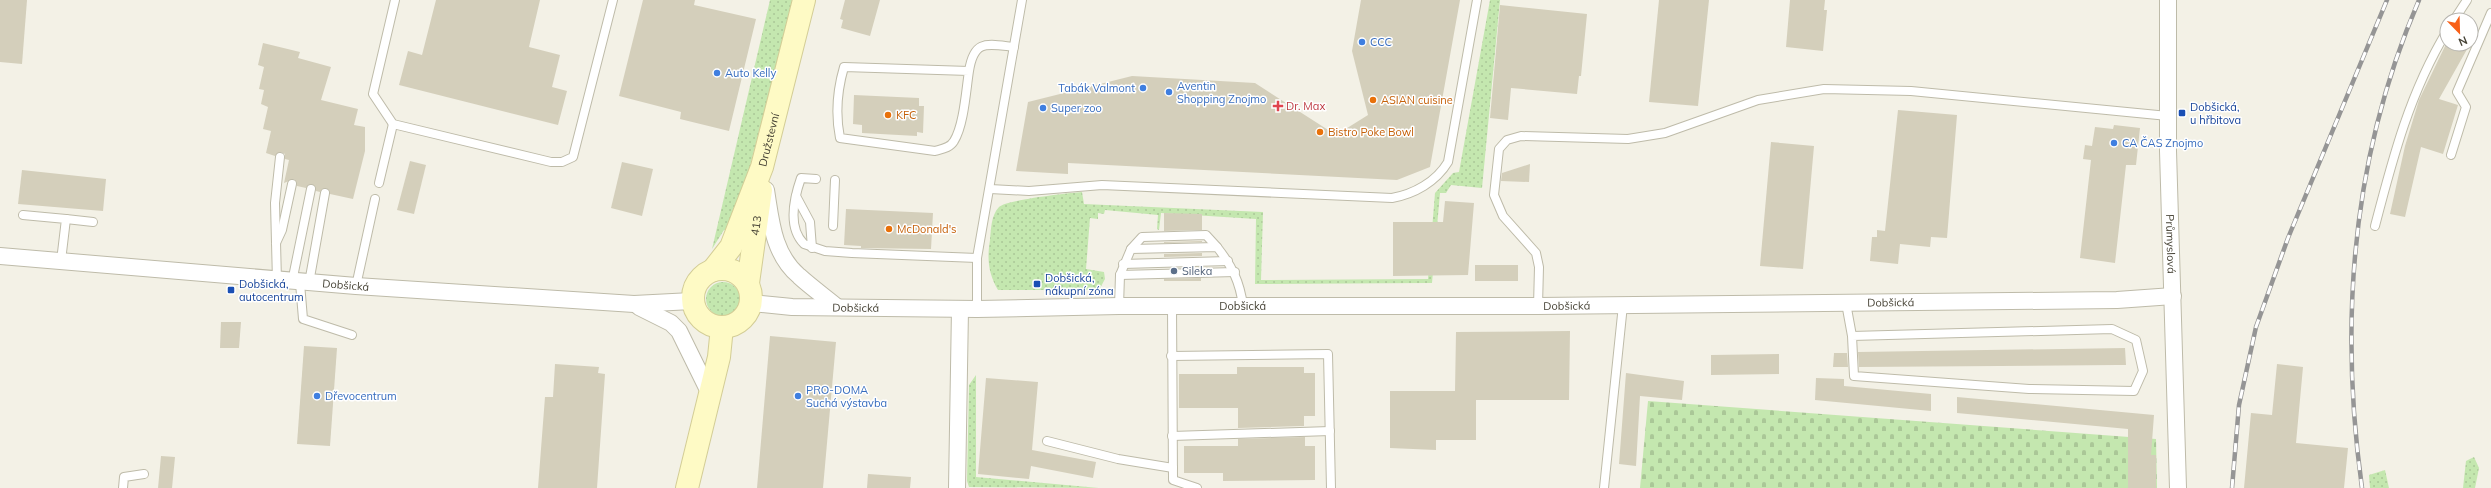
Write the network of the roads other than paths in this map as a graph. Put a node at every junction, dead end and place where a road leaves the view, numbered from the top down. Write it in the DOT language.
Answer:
graph roads {
  1 [pos="395,0"];
  2 [pos="613,0"];
  3 [pos="804,0"];
  4 [pos="1022,0"];
  5 [pos="1477,0"];
  6 [pos="2168,0"];
  7 [pos="2467,0"];
  8 [pos="2459,12"];
  9 [pos="2491,13"];
  10 [pos="2439,45"];
  11 [pos="1014,47"];
  12 [pos="969,71"];
  13 [pos="2168,116"];
  14 [pos="393,124"];
  15 [pos="2451,155"];
  16 [pos="280,157"];
  17 [pos="762,167"];
  18 [pos="816,179"];
  19 [pos="835,180"];
  20 [pos="379,182"];
  21 [pos="292,184"];
  22 [pos="311,189"];
  23 [pos="990,189"];
  24 [pos="325,193"];
  25 [pos="796,196"];
  26 [pos="375,199"];
  27 [pos="23,215"];
  28 [pos="66,219"];
  29 [pos="93,222"];
  30 [pos="833,226"];
  31 [pos="2375,226"];
  32 [pos="276,244"];
  33 [pos="1217,247"];
  34 [pos="812,248"];
  35 [pos="1131,249"];
  36 [pos="0,256"];
  37 [pos="977,258"];
  38 [pos="1228,260"];
  39 [pos="61,261"];
  40 [pos="1123,264"];
  41 [pos="713,270"];
  42 [pos="1235,272"];
  43 [pos="1120,274"];
  44 [pos="295,282"];
  45 [pos="356,286"];
  46 [pos="749,293"];
  47 [pos="2173,296"];
  48 [pos="692,301"];
  49 [pos="1846,303"];
  50 [pos="634,304"];
  51 [pos="1623,305"];
  52 [pos="1119,306"];
  53 [pos="1172,306"];
  54 [pos="1243,306"];
  55 [pos="1538,306"];
  56 [pos="837,307"];
  57 [pos="960,309"];
  58 [pos="977,309"];
  59 [pos="722,327"];
  60 [pos="352,335"];
  61 [pos="1852,336"];
  62 [pos="1171,356"];
  63 [pos="710,394"];
  64 [pos="1330,431"];
  65 [pos="1172,436"];
  66 [pos="1047,441"];
  67 [pos="1173,468"];
  68 [pos="144,474"];
  69 [pos="123,488"];
  70 [pos="687,488"];
  71 [pos="957,488"];
  72 [pos="1197,488"];
  73 [pos="1331,488"];
  74 [pos="1604,488"];
  75 [pos="2178,488"];
  1 -- 14 [label="lane"];
  2 -- 14 [label="lane"];
  3 -- 17 [label="main road, Družstevní / 413"];
  4 -- 11 [label="lane"];
  5 -- 23 [label="lane"];
  6 -- 13 [label="street, Průmyslová"];
  7 -- 8 [label="lane"];
  9 -- 15 [label="lane"];
  10 -- 31 [label="lane"];
  11 -- 12 [label="lane"];
  11 -- 23 [label="lane"];
  12 -- 12 [label="lane"];
  13 -- 47 [label="street, Průmyslová"];
  13 -- 55 [label="lane"];
  14 -- 20 [label="lane"];
  16 -- 32 [label="lane"];
  17 -- 41 [label="main road, Družstevní / 413"];
  17 -- 46 [label="main road, 413"];
  17 -- 56 [label="street"];
  18 -- 25 [label="lane"];
  19 -- 30 [label="lane"];
  21 -- 32 [label="lane"];
  22 -- 44 [label="lane"];
  23 -- 37 [label="lane"];
  24 -- 44 [label="lane"];
  25 -- 34 [label="lane"];
  25 -- 34 [label="lane"];
  26 -- 45 [label="lane"];
  27 -- 28 [label="lane"];
  28 -- 29 [label="lane"];
  28 -- 39 [label="lane"];
  32 -- 44 [label="lane"];
  33 -- 35 [label="lane"];
  33 -- 35 [label="lane"];
  33 -- 38 [label="lane"];
  34 -- 37 [label="lane"];
  35 -- 40 [label="lane"];
  36 -- 39 [label="street, Dobšická"];
  37 -- 58 [label="lane"];
  38 -- 40 [label="lane"];
  38 -- 42 [label="lane"];
  39 -- 44 [label="street, Dobšická"];
  40 -- 43 [label="lane"];
  41 -- 46 [label="main road"];
  41 -- 48 [label="main road"];
  42 -- 43 [label="lane"];
  42 -- 54 [label="lane"];
  43 -- 52 [label="lane"];
  44 -- 45 [label="street, Dobšická"];
  44 -- 60 [label="lane"];
  45 -- 50 [label="street, Dobšická"];
  46 -- 56 [label="street, Dobšická"];
  46 -- 59 [label="main road"];
  47 -- 49 [label="street, Dobšická"];
  47 -- 75 [label="street, Průmyslová"];
  48 -- 50 [label="street, Dobšická"];
  48 -- 59 [label="main road"];
  49 -- 51 [label="street, Dobšická"];
  49 -- 61 [label="lane"];
  50 -- 63 [label="street"];
  51 -- 55 [label="street, Dobšická"];
  51 -- 74 [label="lane"];
  52 -- 53 [label="street, Dobšická"];
  52 -- 58 [label="street, Dobšická"];
  53 -- 54 [label="street, Dobšická"];
  53 -- 62 [label="lane"];
  54 -- 55 [label="street, Dobšická"];
  56 -- 57 [label="street, Dobšická"];
  57 -- 58 [label="street, Dobšická"];
  57 -- 71 [label="street"];
  59 -- 63 [label="main road"];
  61 -- 61 [label="lane"];
  62 -- 64 [label="lane"];
  62 -- 65 [label="lane"];
  63 -- 70 [label="main road"];
  64 -- 65 [label="lane"];
  64 -- 73 [label="lane"];
  65 -- 67 [label="lane"];
  66 -- 67 [label="lane"];
  67 -- 72 [label="lane"];
  68 -- 69 [label="lane"];
}
